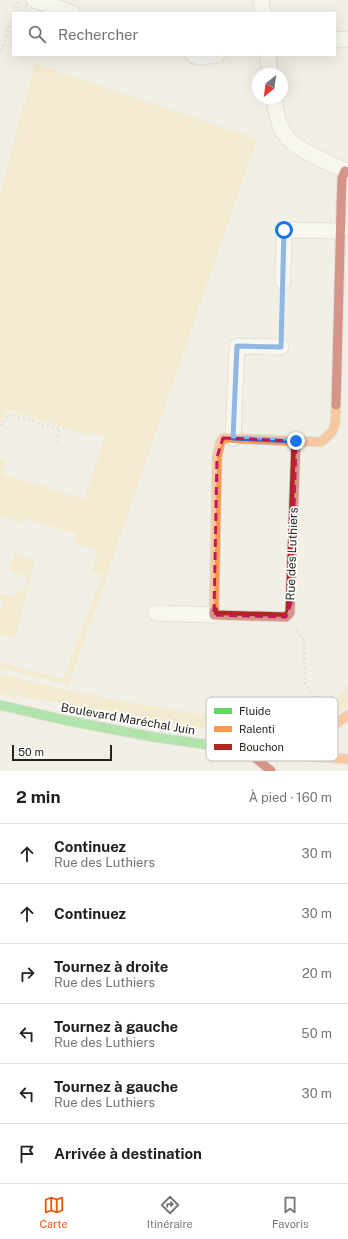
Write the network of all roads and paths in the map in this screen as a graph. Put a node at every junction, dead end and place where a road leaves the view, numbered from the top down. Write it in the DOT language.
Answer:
graph roads {
  1 [pos="19,0"];
  2 [pos="34,0"];
  3 [pos="261,0"];
  4 [pos="14,12"];
  5 [pos="69,12"];
  6 [pos="262,12"];
  7 [pos="12,20"];
  8 [pos="348,39"];
  9 [pos="336,40"];
  10 [pos="1,51"];
  11 [pos="196,56"];
  12 [pos="208,56"];
  13 [pos="268,56"];
  14 [pos="269,68"];
  15 [pos="275,104"];
  16 [pos="346,171"];
  17 [pos="340,231"];
  18 [pos="283,281"];
  19 [pos="344,287"];
  20 [pos="281,347"];
  21 [pos="0,425"];
  22 [pos="233,438"];
  23 [pos="296,441"];
  24 [pos="56,442"];
  25 [pos="156,613"];
  26 [pos="214,615"];
  27 [pos="286,617"];
  28 [pos="314,697"];
  29 [pos="0,705"];
  30 [pos="348,715"];
  31 [pos="338,723"];
  32 [pos="206,744"];
  33 [pos="259,761"];
  34 [pos="271,771"];
  1 -- 4 [label="path"];
  2 -- 5 [label="street"];
  3 -- 6 [label="street"];
  7 -- 10 [label="path"];
  8 -- 9 [label="street"];
  11 -- 12 [label="street"];
  13 -- 14 [label="street"];
  15 -- 16 [label="street"];
  16 -- 17 [label="street"];
  17 -- 18 [label="street"];
  17 -- 19 [label="street"];
  18 -- 20 [label="path"];
  19 -- 23 [label="street"];
  20 -- 22 [label="street"];
  21 -- 24 [label="path"];
  22 -- 23 [label="street"];
  22 -- 26 [label="street"];
  23 -- 27 [label="street, Rue des Luthiers"];
  25 -- 26 [label="street, Rue des Luthiers"];
  26 -- 27 [label="street, Rue des Luthiers"];
  27 -- 28 [label="path"];
  29 -- 32 [label="street, Boulevard Maréchal Juin"];
  30 -- 31 [label="street"];
  33 -- 34 [label="street"];
}
